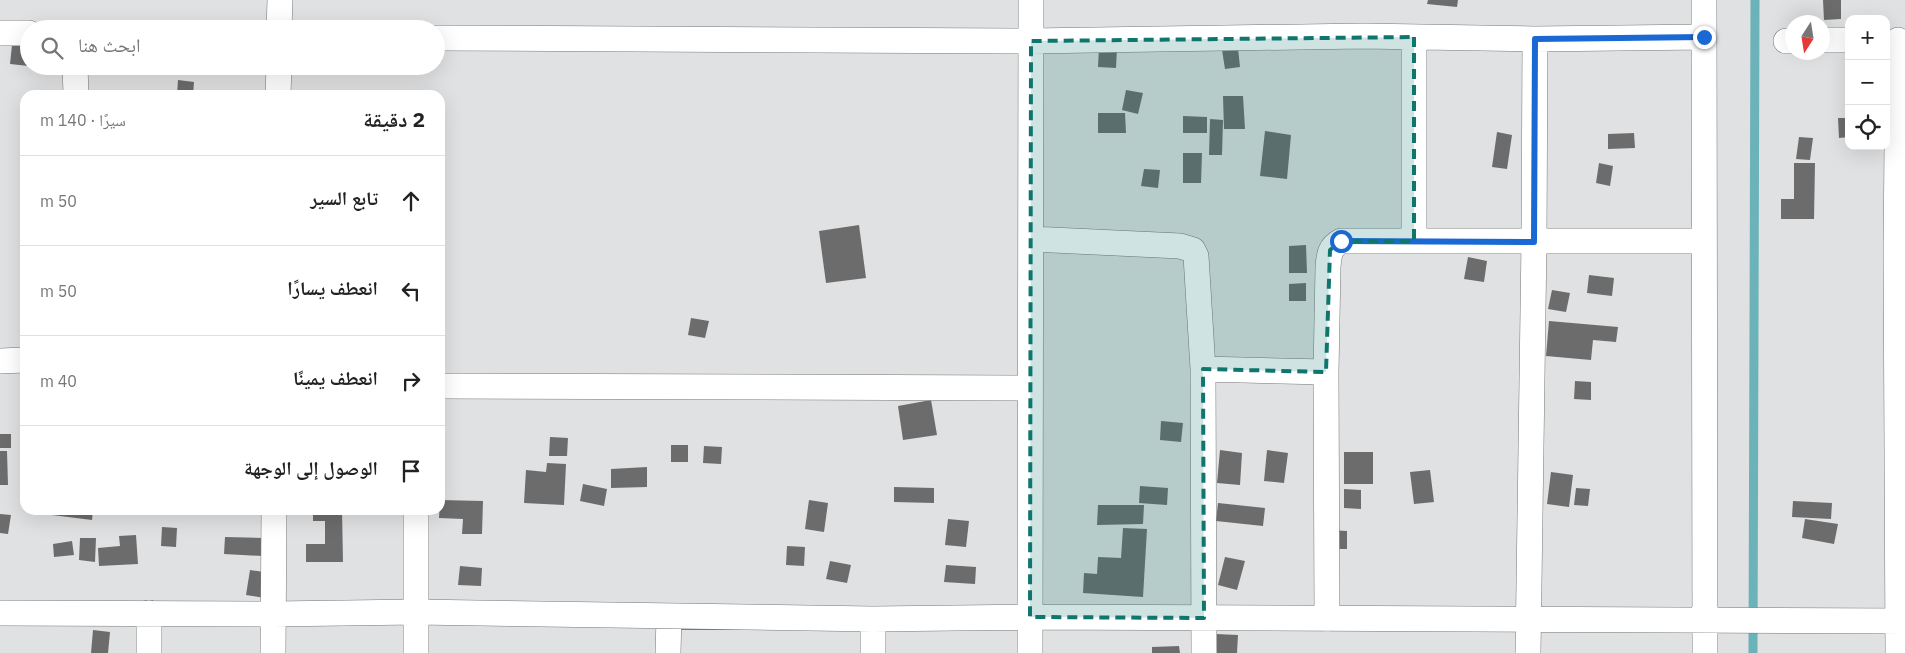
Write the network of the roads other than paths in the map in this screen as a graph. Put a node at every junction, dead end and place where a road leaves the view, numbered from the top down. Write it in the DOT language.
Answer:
graph roads {
  1 [pos="280,0"];
  2 [pos="1031,0"];
  3 [pos="1704,0"];
  4 [pos="279,20"];
  5 [pos="0,33"];
  6 [pos="20,33"];
  7 [pos="1414,37"];
  8 [pos="1704,37"];
  9 [pos="445,38"];
  10 [pos="1535,39"];
  11 [pos="1830,40"];
  12 [pos="1845,40"];
  13 [pos="1896,40"];
  14 [pos="1031,41"];
  15 [pos="76,75"];
  16 [pos="279,75"];
  17 [pos="76,90"];
  18 [pos="278,90"];
  19 [pos="1031,239"];
  20 [pos="1414,241"];
  21 [pos="1704,241"];
  22 [pos="1534,242"];
  23 [pos="1900,251"];
  24 [pos="20,360"];
  25 [pos="0,361"];
  26 [pos="1203,370"];
  27 [pos="1326,372"];
  28 [pos="445,386"];
  29 [pos="1030,388"];
  30 [pos="274,515"];
  31 [pos="416,515"];
  32 [pos="0,612"];
  33 [pos="416,612"];
  34 [pos="149,613"];
  35 [pos="274,614"];
  36 [pos="669,617"];
  37 [pos="1030,617"];
  38 [pos="1204,618"];
  39 [pos="873,619"];
  40 [pos="1327,619"];
  41 [pos="1528,620"];
  42 [pos="1705,620"];
  43 [pos="1901,621"];
  44 [pos="149,653"];
  45 [pos="273,653"];
  46 [pos="416,653"];
  47 [pos="668,653"];
  48 [pos="873,653"];
  49 [pos="1030,653"];
  50 [pos="1204,653"];
  51 [pos="1528,653"];
  52 [pos="1705,653"];
  53 [pos="1898,653"];
  1 -- 4 [label="street"];
  2 -- 14 [label="street"];
  3 -- 8 [label="street"];
  5 -- 6 [label="street"];
  7 -- 10 [label="street"];
  7 -- 14 [label="street"];
  7 -- 20 [label="street"];
  8 -- 10 [label="street"];
  8 -- 21 [label="street"];
  9 -- 14 [label="street"];
  10 -- 22 [label="street"];
  11 -- 12 [label="street"];
  13 -- 23 [label="street"];
  14 -- 19 [label="street"];
  15 -- 17 [label="street"];
  16 -- 18 [label="street"];
  19 -- 26 [label="street"];
  19 -- 29 [label="street"];
  20 -- 22 [label="street"];
  20 -- 27 [label="street"];
  21 -- 22 [label="street"];
  21 -- 42 [label="street"];
  22 -- 41 [label="street"];
  23 -- 43 [label="street"];
  24 -- 25 [label="street"];
  26 -- 27 [label="street"];
  26 -- 38 [label="street"];
  27 -- 40 [label="street"];
  28 -- 29 [label="street"];
  29 -- 37 [label="street"];
  30 -- 35 [label="street"];
  31 -- 33 [label="street"];
  32 -- 34 [label="street"];
  33 -- 35 [label="street"];
  33 -- 36 [label="street"];
  33 -- 46 [label="street"];
  34 -- 35 [label="street"];
  34 -- 44 [label="street"];
  35 -- 45 [label="street"];
  36 -- 39 [label="street"];
  36 -- 47 [label="street"];
  37 -- 38 [label="street"];
  37 -- 39 [label="street"];
  37 -- 49 [label="street"];
  38 -- 40 [label="street"];
  38 -- 50 [label="street"];
  39 -- 48 [label="street"];
  40 -- 41 [label="street"];
  41 -- 42 [label="street"];
  41 -- 51 [label="street"];
  42 -- 43 [label="street"];
  42 -- 52 [label="street"];
  43 -- 53 [label="street"];
}
